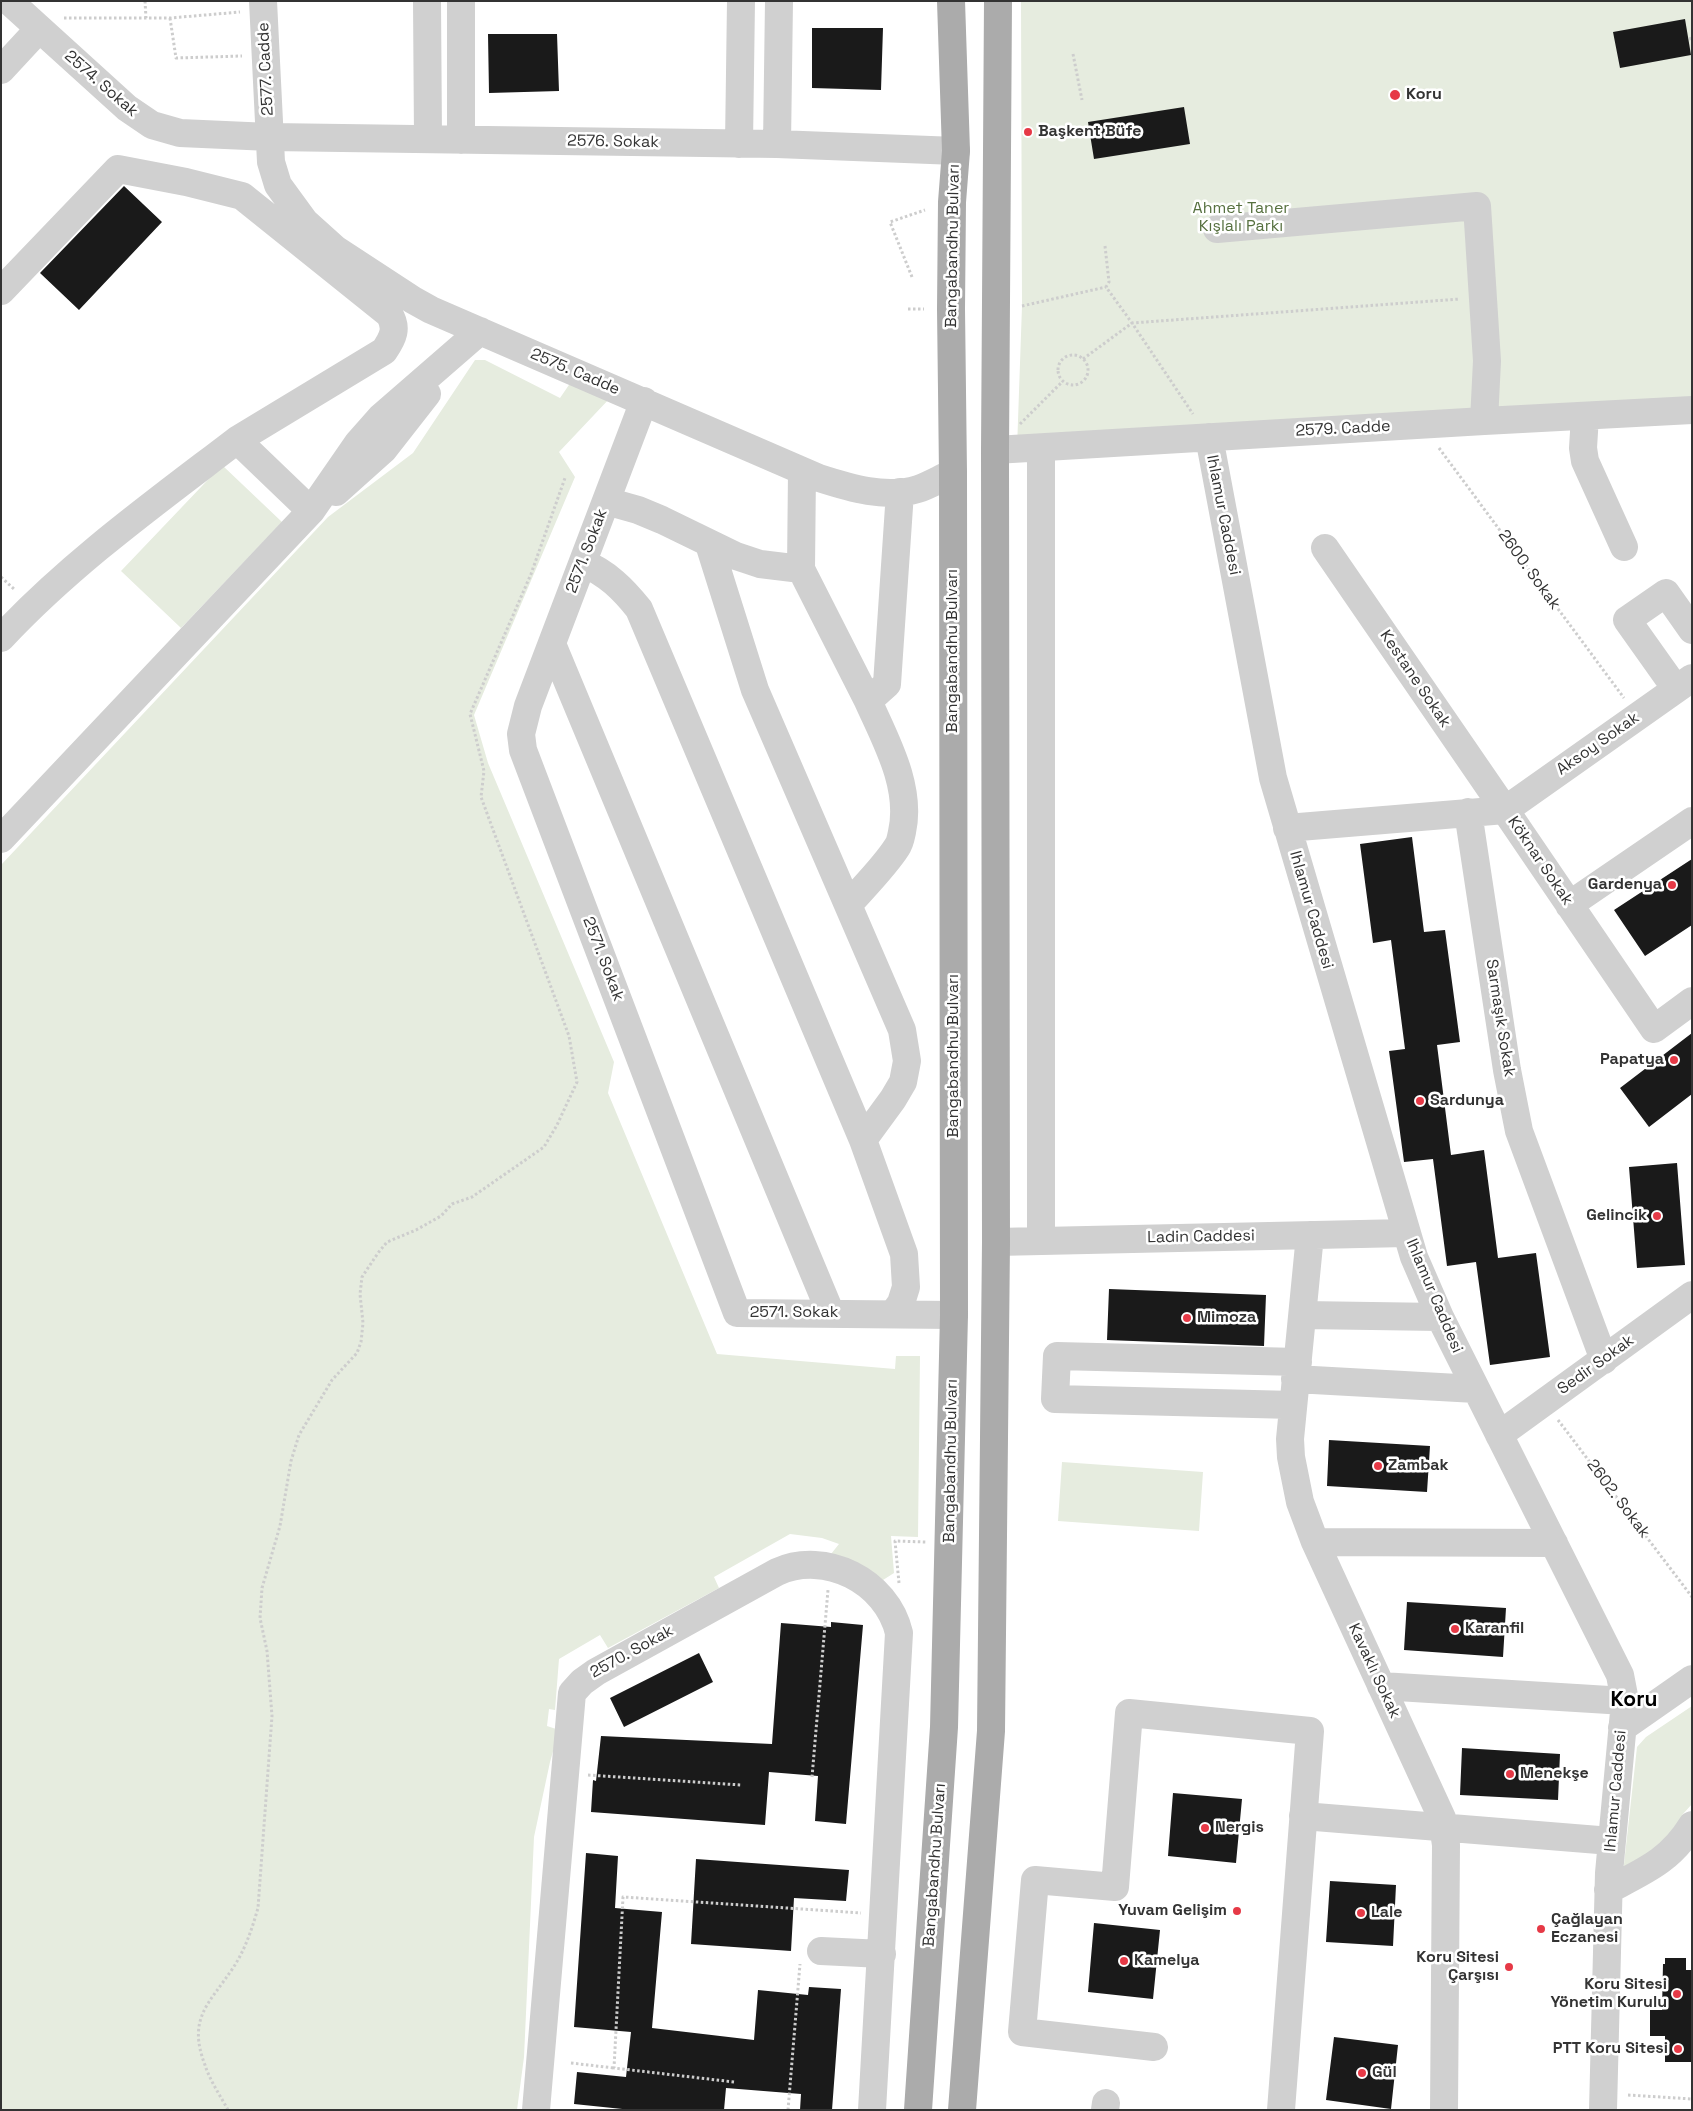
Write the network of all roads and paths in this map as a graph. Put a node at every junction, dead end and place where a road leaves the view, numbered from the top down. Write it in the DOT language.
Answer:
graph roads {
  1 [pos="145,1"];
  2 [pos="427,1"];
  3 [pos="461,1"];
  4 [pos="741,1"];
  5 [pos="779,1"];
  6 [pos="952,1"];
  7 [pos="998,1"];
  8 [pos="263,6"];
  9 [pos="25,16"];
  10 [pos="146,18"];
  11 [pos="170,18"];
  12 [pos="1073,54"];
  13 [pos="265,55"];
  14 [pos="1,70"];
  15 [pos="1082,100"];
  16 [pos="270,137"];
  17 [pos="428,139"];
  18 [pos="461,140"];
  19 [pos="739,144"];
  20 [pos="777,144"];
  21 [pos="956,151"];
  22 [pos="925,210"];
  23 [pos="1217,229"];
  24 [pos="1105,246"];
  25 [pos="912,277"];
  26 [pos="1106,287"];
  27 [pos="1,292"];
  28 [pos="1483,298"];
  29 [pos="1022,306"];
  30 [pos="908,309"];
  31 [pos="924,309"];
  32 [pos="1132,323"];
  33 [pos="480,331"];
  34 [pos="1083,359"];
  35 [pos="1062,382"];
  36 [pos="644,401"];
  37 [pos="1692,410"];
  38 [pos="1585,416"];
  39 [pos="1484,421"];
  40 [pos="1422,424"];
  41 [pos="1014,430"];
  42 [pos="1208,437"];
  43 [pos="237,440"];
  44 [pos="1041,448"];
  45 [pos="995,450"];
  46 [pos="802,471"];
  47 [pos="953,473"];
  48 [pos="565,478"];
  49 [pos="900,492"];
  50 [pos="606,502"];
  51 [pos="311,511"];
  52 [pos="710,544"];
  53 [pos="1624,547"];
  54 [pos="1325,548"];
  55 [pos="583,563"];
  56 [pos="801,569"];
  57 [pos="1692,630"];
  58 [pos="1,638"];
  59 [pos="552,644"];
  60 [pos="1684,684"];
  61 [pos="868,701"];
  62 [pos="1637,716"];
  63 [pos="1505,810"];
  64 [pos="1468,812"];
  65 [pos="1692,821"];
  66 [pos="1287,828"];
  67 [pos="1,840"];
  68 [pos="848,905"];
  69 [pos="1569,905"];
  70 [pos="1692,1001"];
  71 [pos="863,1140"];
  72 [pos="1406,1233"];
  73 [pos="1310,1235"];
  74 [pos="1041,1241"];
  75 [pos="996,1242"];
  76 [pos="1692,1295"];
  77 [pos="831,1314"];
  78 [pos="893,1314"];
  79 [pos="954,1315"];
  80 [pos="1303,1315"];
  81 [pos="1440,1317"];
  82 [pos="1604,1360"];
  83 [pos="1295,1382"];
  84 [pos="1476,1389"];
  85 [pos="1545,1402"];
  86 [pos="1499,1435"];
  87 [pos="949,1542"];
  88 [pos="1314,1542"];
  89 [pos="1554,1543"];
  90 [pos="830,1567"];
  91 [pos="1692,1597"];
  92 [pos="883,1599"];
  93 [pos="1685,1684"];
  94 [pos="1381,1686"];
  95 [pos="1624,1694"];
  96 [pos="1622,1728"];
  97 [pos="565,1774"];
  98 [pos="812,1778"];
  99 [pos="741,1785"];
  100 [pos="1303,1816"];
  101 [pos="1692,1825"];
  102 [pos="1444,1826"];
  103 [pos="1611,1841"];
  104 [pos="1608,1890"];
  105 [pos="884,1914"];
  106 [pos="882,1954"];
  107 [pos="815,1958"];
  108 [pos="1154,2047"];
  109 [pos="571,2063"];
  110 [pos="614,2068"];
  111 [pos="734,2082"];
  112 [pos="1692,2100"];
  113 [pos="1604,2102"];
  114 [pos="228,2110"];
  115 [pos="536,2110"];
  116 [pos="788,2110"];
  117 [pos="872,2110"];
  118 [pos="918,2110"];
  119 [pos="962,2110"];
  120 [pos="1280,2110"];
  121 [pos="1444,2110"];
  1 -- 10 [label="path"];
  2 -- 17 [label="street"];
  3 -- 18 [label="street"];
  4 -- 19 [label="street"];
  5 -- 20 [label="street"];
  6 -- 21 [label="main road, Bangabandhu Bulvarı"];
  7 -- 45 [label="main road"];
  8 -- 11 [label="path"];
  8 -- 13 [label="street, 2577. Cadde"];
  9 -- 10 [label="path"];
  9 -- 14 [label="street"];
  9 -- 16 [label="street, 2574. Sokak"];
  10 -- 11 [label="path"];
  11 -- 13 [label="path"];
  12 -- 15 [label="path"];
  13 -- 16 [label="street, 2577. Cadde"];
  16 -- 17 [label="street, 2576. Sokak"];
  16 -- 33 [label="street, 2575. Cadde"];
  17 -- 18 [label="street, 2576. Sokak"];
  18 -- 19 [label="street, 2576. Sokak"];
  19 -- 20 [label="street, 2576. Sokak"];
  20 -- 21 [label="street, 2576. Sokak"];
  21 -- 47 [label="main road, Bangabandhu Bulvarı"];
  22 -- 25 [label="path"];
  23 -- 28 [label="street"];
  24 -- 26 [label="path"];
  26 -- 29 [label="path"];
  26 -- 32 [label="path"];
  27 -- 43 [label="street"];
  28 -- 32 [label="path"];
  28 -- 39 [label="street"];
  30 -- 31 [label="path"];
  32 -- 34 [label="path"];
  32 -- 42 [label="path"];
  33 -- 36 [label="street, 2575. Cadde"];
  33 -- 51 [label="street"];
  34 -- 35 [label="path"];
  34 -- 35 [label="path"];
  35 -- 41 [label="path"];
  36 -- 46 [label="street, 2575. Cadde"];
  36 -- 50 [label="street, 2571. Sokak"];
  37 -- 38 [label="street, 2579. Cadde"];
  38 -- 39 [label="street, 2579. Cadde"];
  38 -- 53 [label="street"];
  39 -- 40 [label="street, 2579. Cadde"];
  40 -- 42 [label="street, 2579. Cadde"];
  40 -- 62 [label="path, 2600. Sokak"];
  42 -- 44 [label="street, 2579. Cadde"];
  42 -- 66 [label="street, Ihlamur Caddesi"];
  43 -- 51 [label="street"];
  43 -- 58 [label="street"];
  44 -- 45 [label="street, 2579. Cadde"];
  44 -- 74 [label="street"];
  45 -- 47 [label="main road"];
  45 -- 75 [label="main road"];
  46 -- 49 [label="street, 2575. Cadde"];
  46 -- 56 [label="street"];
  47 -- 49 [label="street, 2575. Cadde"];
  47 -- 79 [label="main road, Bangabandhu Bulvarı"];
  48 -- 114 [label="path"];
  49 -- 61 [label="street"];
  50 -- 52 [label="street"];
  50 -- 55 [label="street, 2571. Sokak"];
  51 -- 67 [label="street"];
  52 -- 56 [label="street"];
  52 -- 68 [label="street"];
  54 -- 63 [label="street, Kestane Sokak"];
  55 -- 59 [label="street, 2571. Sokak"];
  55 -- 71 [label="street"];
  56 -- 61 [label="street"];
  57 -- 60 [label="street"];
  59 -- 77 [label="street"];
  59 -- 77 [label="street, 2571. Sokak"];
  60 -- 62 [label="street, Aksoy Sokak"];
  61 -- 68 [label="street"];
  62 -- 63 [label="street, Aksoy Sokak"];
  63 -- 64 [label="street, Köknar Sokak"];
  63 -- 69 [label="street, Köknar Sokak"];
  64 -- 66 [label="street, Köknar Sokak"];
  64 -- 82 [label="street, Sarmaşık Sokak"];
  65 -- 69 [label="street"];
  66 -- 72 [label="street, Ihlamur Caddesi"];
  68 -- 71 [label="street"];
  69 -- 70 [label="street, Köknar Sokak"];
  71 -- 78 [label="street"];
  72 -- 73 [label="street, Ladin Caddesi"];
  72 -- 81 [label="street, Ihlamur Caddesi"];
  73 -- 74 [label="street, Ladin Caddesi"];
  73 -- 80 [label="street, Kavaklı Sokak"];
  74 -- 75 [label="street, Ladin Caddesi"];
  75 -- 119 [label="main road"];
  76 -- 82 [label="street, Sedir Sokak"];
  77 -- 78 [label="street, 2571. Sokak"];
  78 -- 79 [label="street, 2571. Sokak"];
  79 -- 87 [label="main road, Bangabandhu Bulvarı"];
  80 -- 81 [label="street"];
  80 -- 83 [label="street, Kavaklı Sokak"];
  81 -- 84 [label="street, Ihlamur Caddesi"];
  82 -- 85 [label="street, Sedir Sokak"];
  83 -- 83 [label="street"];
  83 -- 84 [label="street"];
  83 -- 88 [label="street, Kavaklı Sokak"];
  84 -- 86 [label="street, Ihlamur Caddesi"];
  85 -- 86 [label="street, Sedir Sokak"];
  85 -- 91 [label="path, 2602. Sokak"];
  86 -- 89 [label="street, Ihlamur Caddesi"];
  87 -- 92 [label="path"];
  87 -- 118 [label="main road, Bangabandhu Bulvarı"];
  88 -- 89 [label="street"];
  88 -- 94 [label="street, Kavaklı Sokak"];
  89 -- 95 [label="street, Ihlamur Caddesi"];
  90 -- 92 [label="street, 2570. Sokak"];
  90 -- 97 [label="street, 2570. Sokak"];
  90 -- 98 [label="path"];
  92 -- 105 [label="street, 2570. Sokak"];
  93 -- 95 [label="street"];
  93 -- 96 [label="street"];
  94 -- 95 [label="street"];
  94 -- 102 [label="street, Kavaklı Sokak"];
  95 -- 96 [label="street, Ihlamur Caddesi"];
  96 -- 103 [label="street, Ihlamur Caddesi"];
  97 -- 99 [label="path"];
  97 -- 115 [label="street, 2570. Sokak"];
  100 -- 102 [label="street"];
  100 -- 108 [label="street"];
  100 -- 120 [label="street"];
  101 -- 104 [label="street"];
  102 -- 103 [label="street"];
  102 -- 121 [label="street, Kavaklı Sokak"];
  103 -- 104 [label="street, Ihlamur Caddesi"];
  104 -- 113 [label="street, Ihlamur Caddesi"];
  105 -- 106 [label="street, 2570. Sokak"];
  105 -- 110 [label="path"];
  106 -- 107 [label="street"];
  106 -- 117 [label="street, 2570. Sokak"];
  107 -- 116 [label="path"];
  109 -- 110 [label="path"];
  110 -- 111 [label="path"];
  112 -- 113 [label="path"];
}
